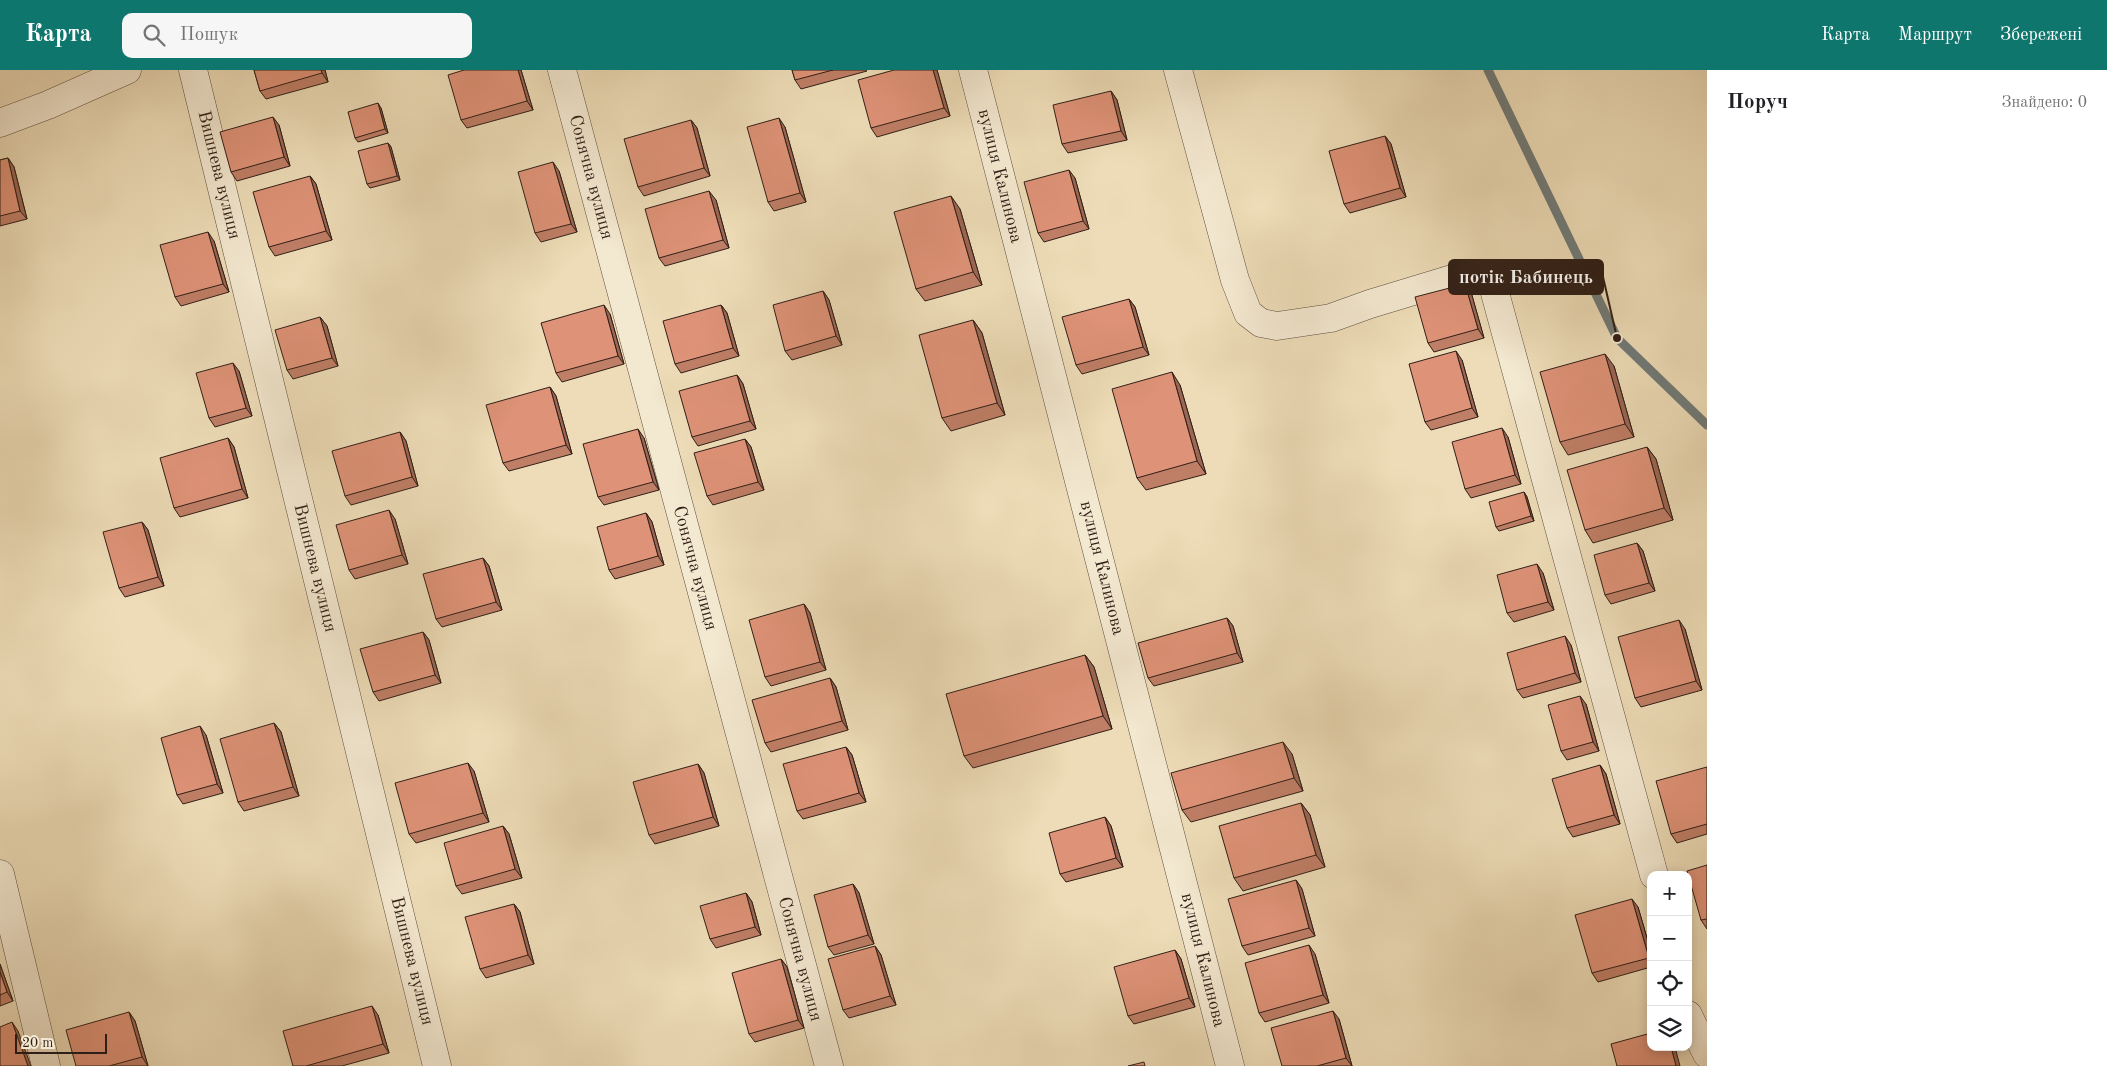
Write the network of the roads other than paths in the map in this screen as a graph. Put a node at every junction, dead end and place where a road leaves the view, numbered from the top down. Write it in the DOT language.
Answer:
graph roads {
  1 [pos="126,70"];
  2 [pos="193,70"];
  3 [pos="562,70"];
  4 [pos="973,70"];
  5 [pos="1178,70"];
  6 [pos="0,123"];
  7 [pos="1653,871"];
  8 [pos="0,874"];
  9 [pos="1692,1023"];
  10 [pos="1707,1054"];
  11 [pos="46,1066"];
  12 [pos="437,1066"];
  13 [pos="829,1066"];
  14 [pos="1230,1066"];
  1 -- 6 [label="street"];
  2 -- 12 [label="street, Вишнева вулиця"];
  3 -- 13 [label="street, Сонячна вулиця"];
  4 -- 14 [label="street, вулиця Калинова"];
  5 -- 7 [label="street"];
  8 -- 11 [label="street"];
  9 -- 10 [label="street"];
}
